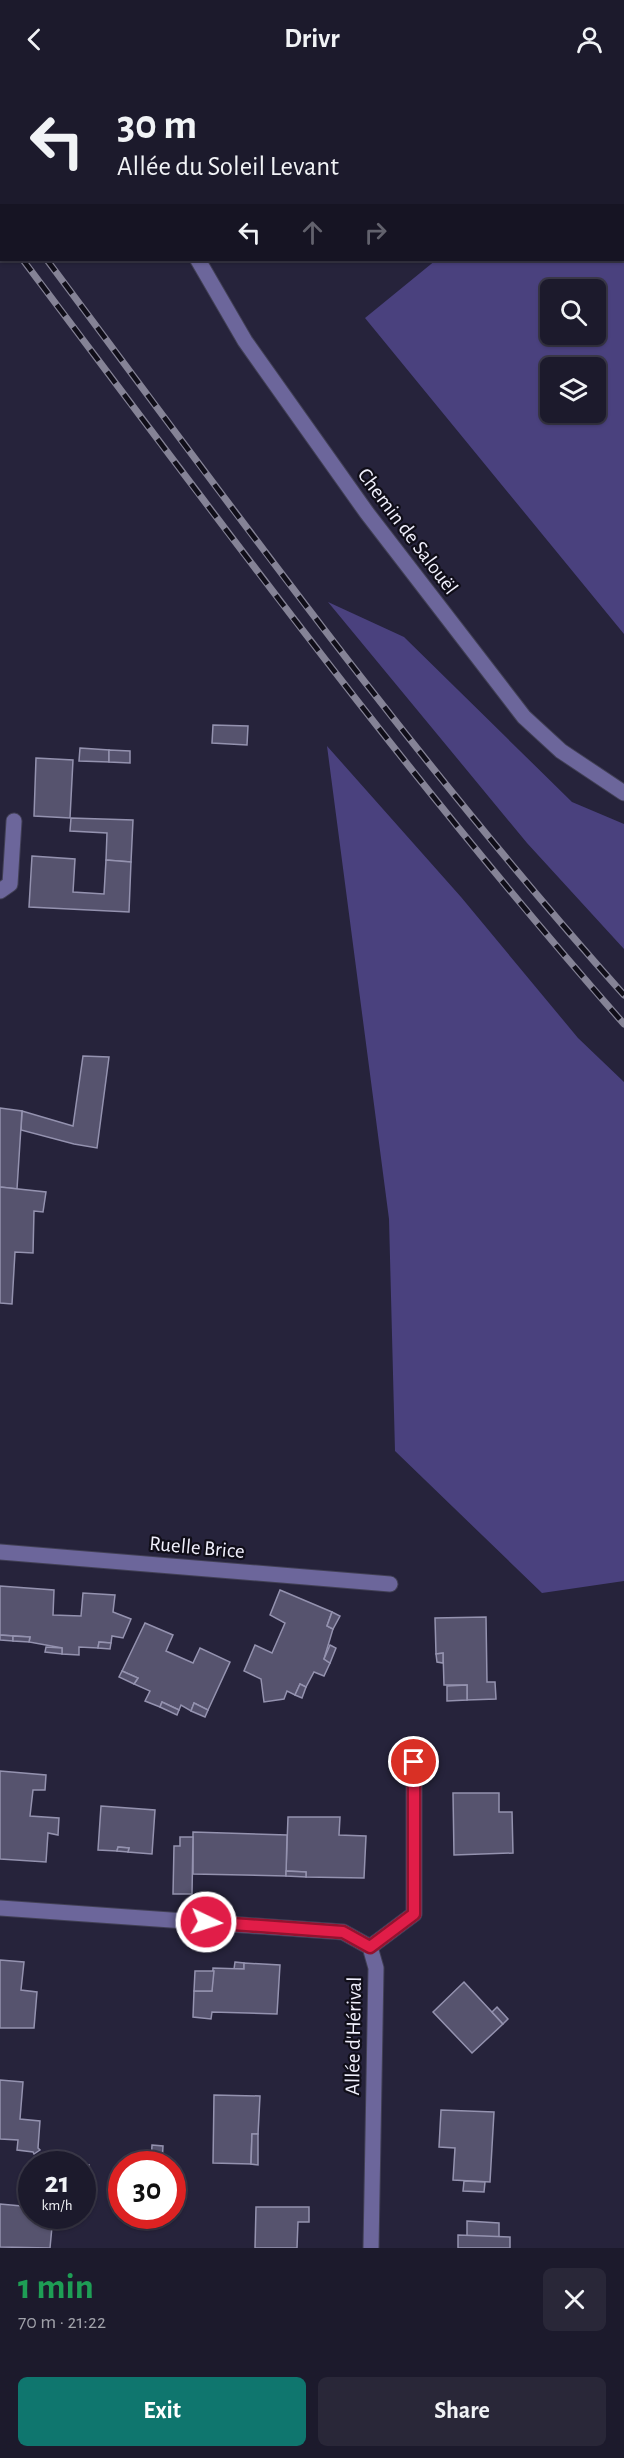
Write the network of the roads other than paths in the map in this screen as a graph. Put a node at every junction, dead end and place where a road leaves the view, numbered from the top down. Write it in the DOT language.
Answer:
graph roads {
  1 [pos="199,261"];
  2 [pos="624,793"];
  3 [pos="14,821"];
  4 [pos="0,891"];
  5 [pos="0,1552"];
  6 [pos="390,1584"];
  7 [pos="414,1762"];
  8 [pos="0,1908"];
  9 [pos="370,1947"];
  10 [pos="371,2248"];
  1 -- 2 [label="street, Chemin de Salouël"];
  3 -- 4 [label="street"];
  5 -- 6 [label="street, Ruelle Brice"];
  7 -- 9 [label="street"];
  8 -- 9 [label="street, Allée d'Hérival"];
  9 -- 10 [label="street, Allée d'Hérival"];
}
